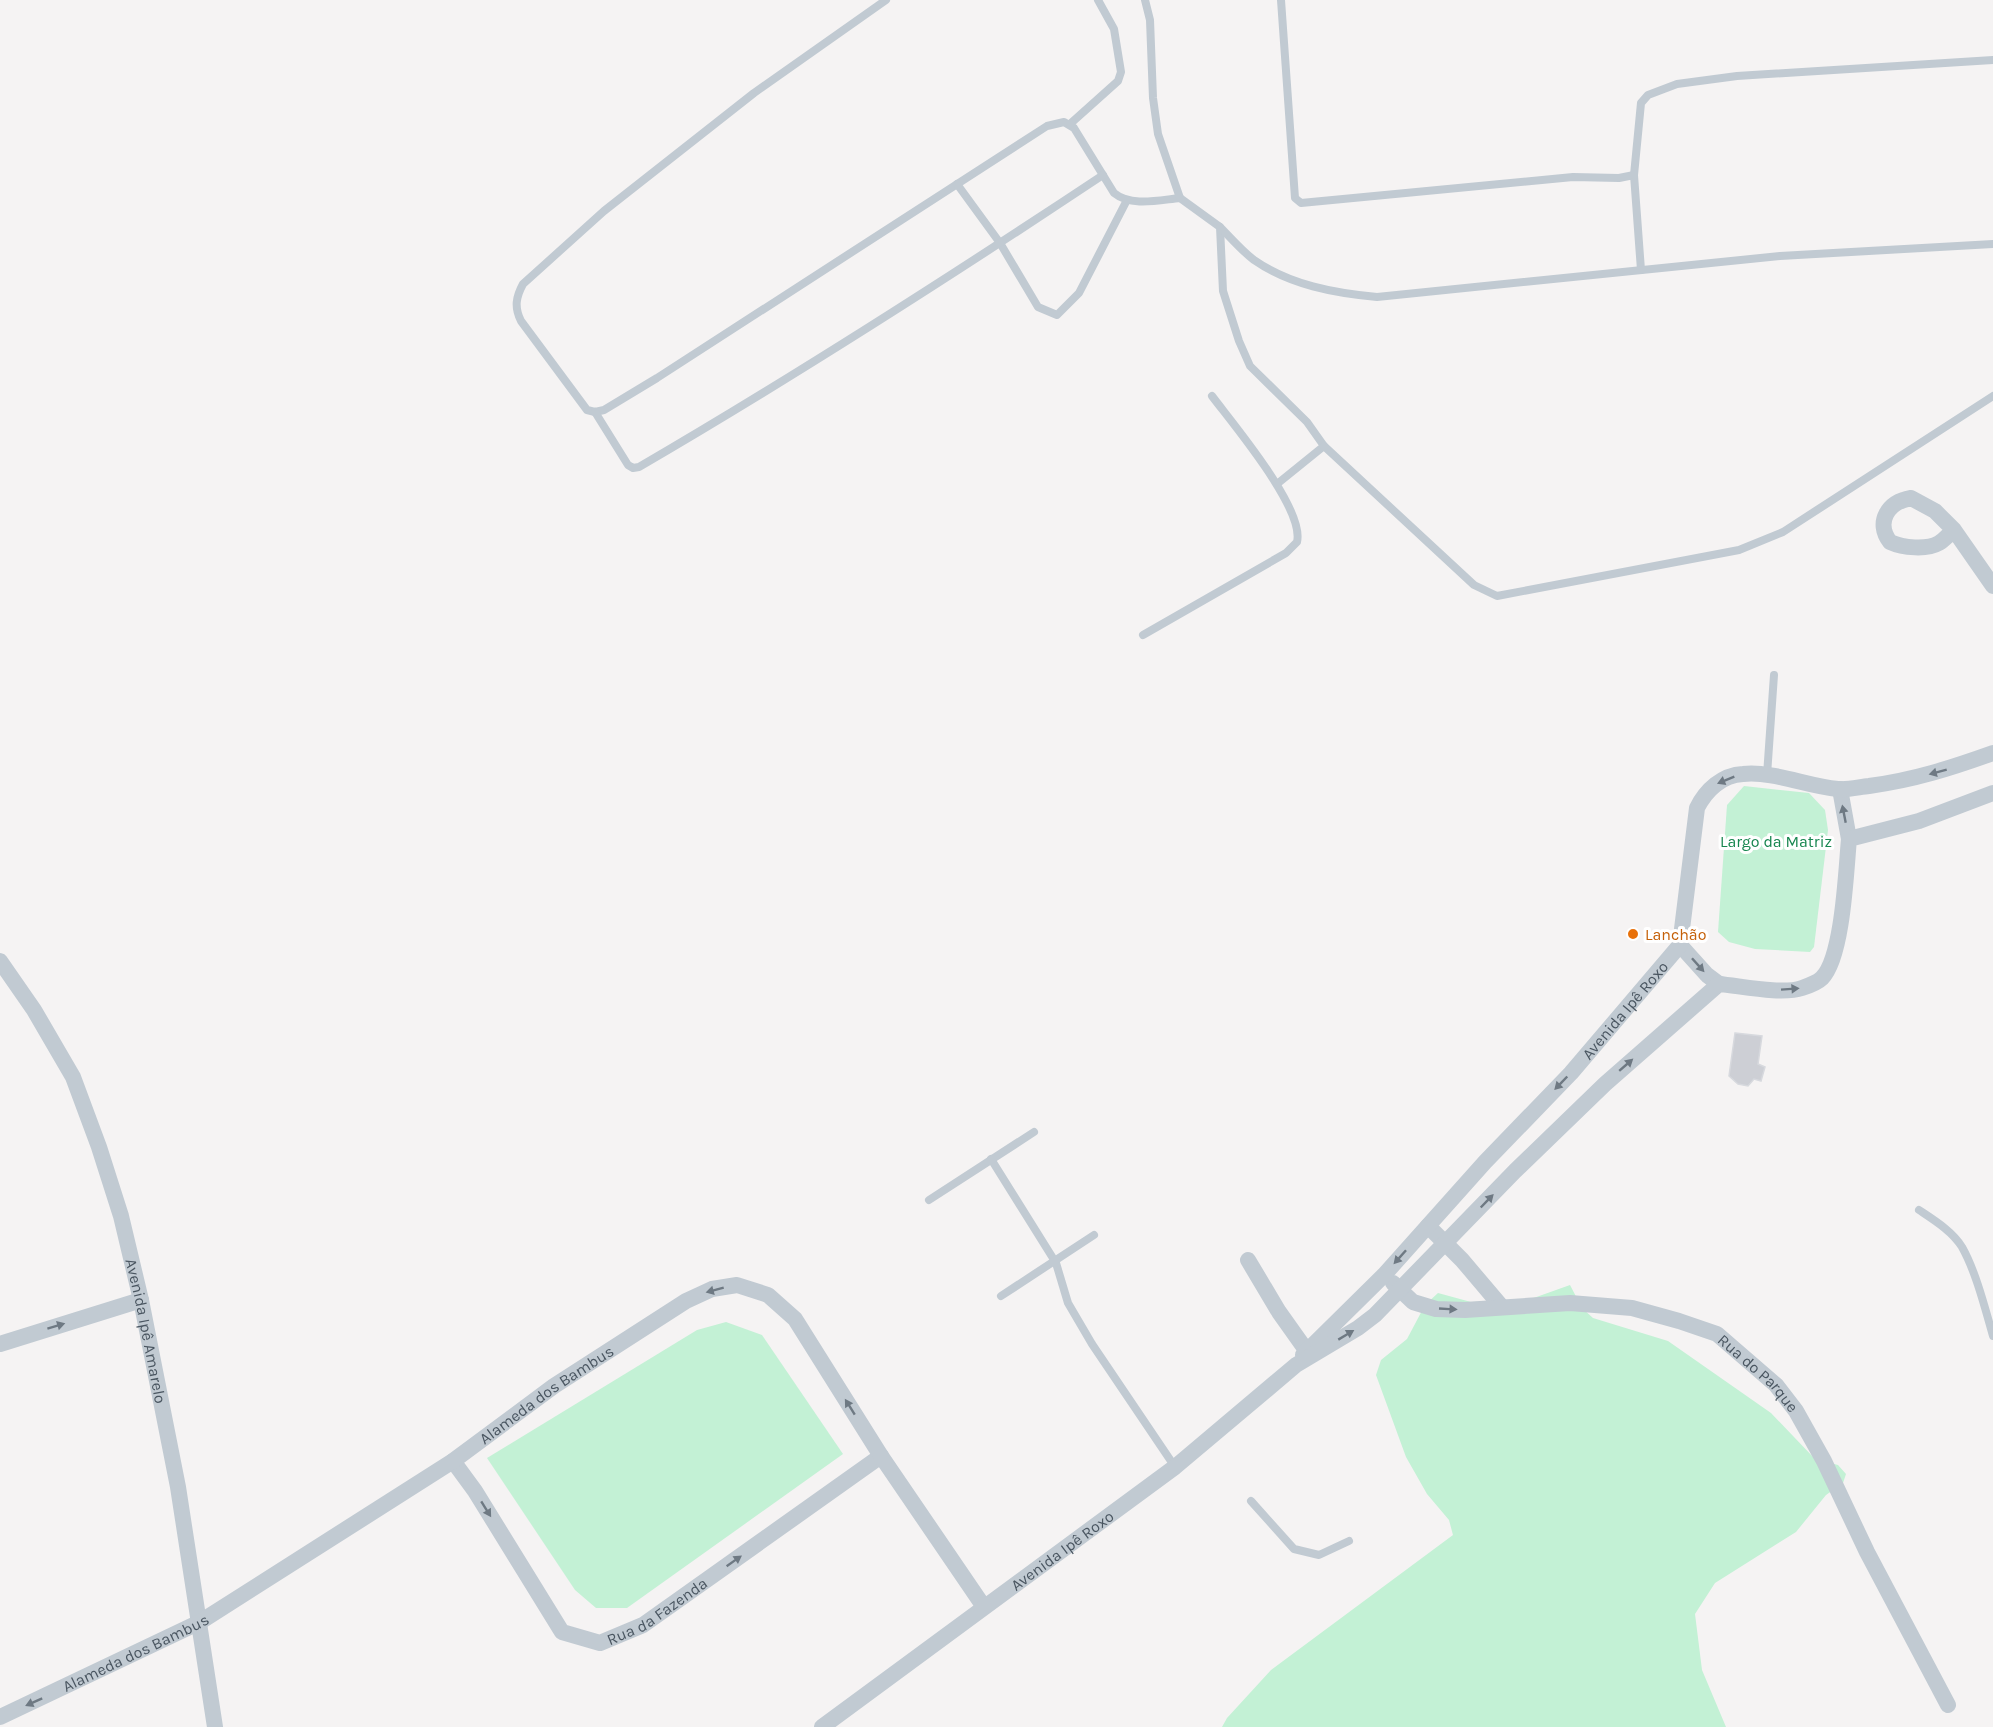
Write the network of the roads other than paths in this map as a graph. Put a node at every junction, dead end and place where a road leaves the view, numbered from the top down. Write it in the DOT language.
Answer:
graph roads {
  1 [pos="886,0"];
  2 [pos="1098,0"];
  3 [pos="1145,0"];
  4 [pos="1281,0"];
  5 [pos="1993,60"];
  6 [pos="1070,124"];
  7 [pos="1103,175"];
  8 [pos="1634,175"];
  9 [pos="957,184"];
  10 [pos="1180,198"];
  11 [pos="1127,200"];
  12 [pos="1220,227"];
  13 [pos="1000,243"];
  14 [pos="1993,244"];
  15 [pos="1641,270"];
  16 [pos="1212,396"];
  17 [pos="1993,396"];
  18 [pos="595,412"];
  19 [pos="1324,446"];
  20 [pos="1277,484"];
  21 [pos="1954,530"];
  22 [pos="1993,586"];
  23 [pos="1143,635"];
  24 [pos="1774,675"];
  25 [pos="1993,753"];
  26 [pos="1767,775"];
  27 [pos="1840,789"];
  28 [pos="1993,793"];
  29 [pos="1849,838"];
  30 [pos="1680,945"];
  31 [pos="0,961"];
  32 [pos="1719,984"];
  33 [pos="1034,1132"];
  34 [pos="991,1159"];
  35 [pos="929,1200"];
  36 [pos="1919,1210"];
  37 [pos="1428,1226"];
  38 [pos="1094,1235"];
  39 [pos="1446,1244"];
  40 [pos="1055,1260"];
  41 [pos="1248,1260"];
  42 [pos="1384,1275"];
  43 [pos="1400,1291"];
  44 [pos="1001,1296"];
  45 [pos="141,1300"];
  46 [pos="1501,1306"];
  47 [pos="1993,1336"];
  48 [pos="0,1344"];
  49 [pos="1306,1350"];
  50 [pos="1296,1365"];
  51 [pos="881,1456"];
  52 [pos="453,1461"];
  53 [pos="1175,1467"];
  54 [pos="1251,1501"];
  55 [pos="1349,1541"];
  56 [pos="984,1607"];
  57 [pos="200,1622"];
  58 [pos="1948,1705"];
  59 [pos="0,1717"];
  60 [pos="215,1727"];
  61 [pos="822,1727"];
  1 -- 18 [label="lane"];
  2 -- 6 [label="lane"];
  3 -- 10 [label="lane"];
  4 -- 8 [label="lane"];
  5 -- 8 [label="lane"];
  6 -- 7 [label="lane"];
  6 -- 9 [label="lane"];
  7 -- 11 [label="lane"];
  7 -- 13 [label="lane"];
  8 -- 15 [label="lane"];
  9 -- 13 [label="lane"];
  9 -- 18 [label="lane"];
  10 -- 11 [label="lane"];
  10 -- 12 [label="lane"];
  11 -- 13 [label="lane"];
  12 -- 15 [label="lane"];
  12 -- 19 [label="lane"];
  13 -- 18 [label="lane"];
  14 -- 15 [label="lane"];
  16 -- 20 [label="lane"];
  17 -- 19 [label="lane"];
  19 -- 20 [label="lane"];
  20 -- 23 [label="lane"];
  21 -- 22 [label="street"];
  24 -- 26 [label="lane"];
  25 -- 27 [label="street, Avenida Ipê Roxo, one-way"];
  26 -- 27 [label="street, Avenida Ipê Roxo"];
  26 -- 30 [label="street, Avenida Ipê Roxo, one-way"];
  29 -- 27 [label="street, one-way"];
  28 -- 29 [label="street"];
  32 -- 29 [label="street, one-way"];
  30 -- 32 [label="street, one-way"];
  30 -- 37 [label="street, Avenida Ipê Roxo, one-way"];
  31 -- 45 [label="street, Avenida Ipê Amarelo"];
  39 -- 32 [label="street, Avenida Ipê Roxo, one-way"];
  33 -- 34 [label="lane"];
  34 -- 35 [label="lane"];
  34 -- 40 [label="lane"];
  36 -- 47 [label="lane"];
  37 -- 39 [label="street"];
  37 -- 42 [label="street, Avenida Ipê Roxo, one-way"];
  38 -- 40 [label="lane"];
  39 -- 43 [label="street, Avenida Ipê Roxo"];
  39 -- 46 [label="street"];
  40 -- 44 [label="lane"];
  40 -- 53 [label="lane"];
  41 -- 49 [label="street"];
  42 -- 43 [label="street"];
  42 -- 49 [label="street, Avenida Ipê Roxo"];
  43 -- 46 [label="street, Rua do Parque, one-way"];
  50 -- 43 [label="street, Avenida Ipê Roxo, one-way"];
  48 -- 45 [label="street, one-way"];
  45 -- 57 [label="street, Avenida Ipê Amarelo"];
  46 -- 58 [label="street, Rua do Parque"];
  49 -- 50 [label="street, Avenida Ipê Roxo"];
  50 -- 53 [label="street, Avenida Ipê Roxo"];
  51 -- 52 [label="street, Alameda dos Bambus, one-way"];
  52 -- 51 [label="street, Rua da Fazenda, one-way"];
  51 -- 56 [label="street, Alameda dos Bambus"];
  52 -- 57 [label="street, Alameda dos Bambus"];
  53 -- 56 [label="street, Avenida Ipê Roxo"];
  54 -- 55 [label="lane"];
  56 -- 61 [label="street, Avenida Ipê Roxo"];
  57 -- 59 [label="street, Alameda dos Bambus, one-way"];
  57 -- 60 [label="street, Avenida Ipê Amarelo"];
}
